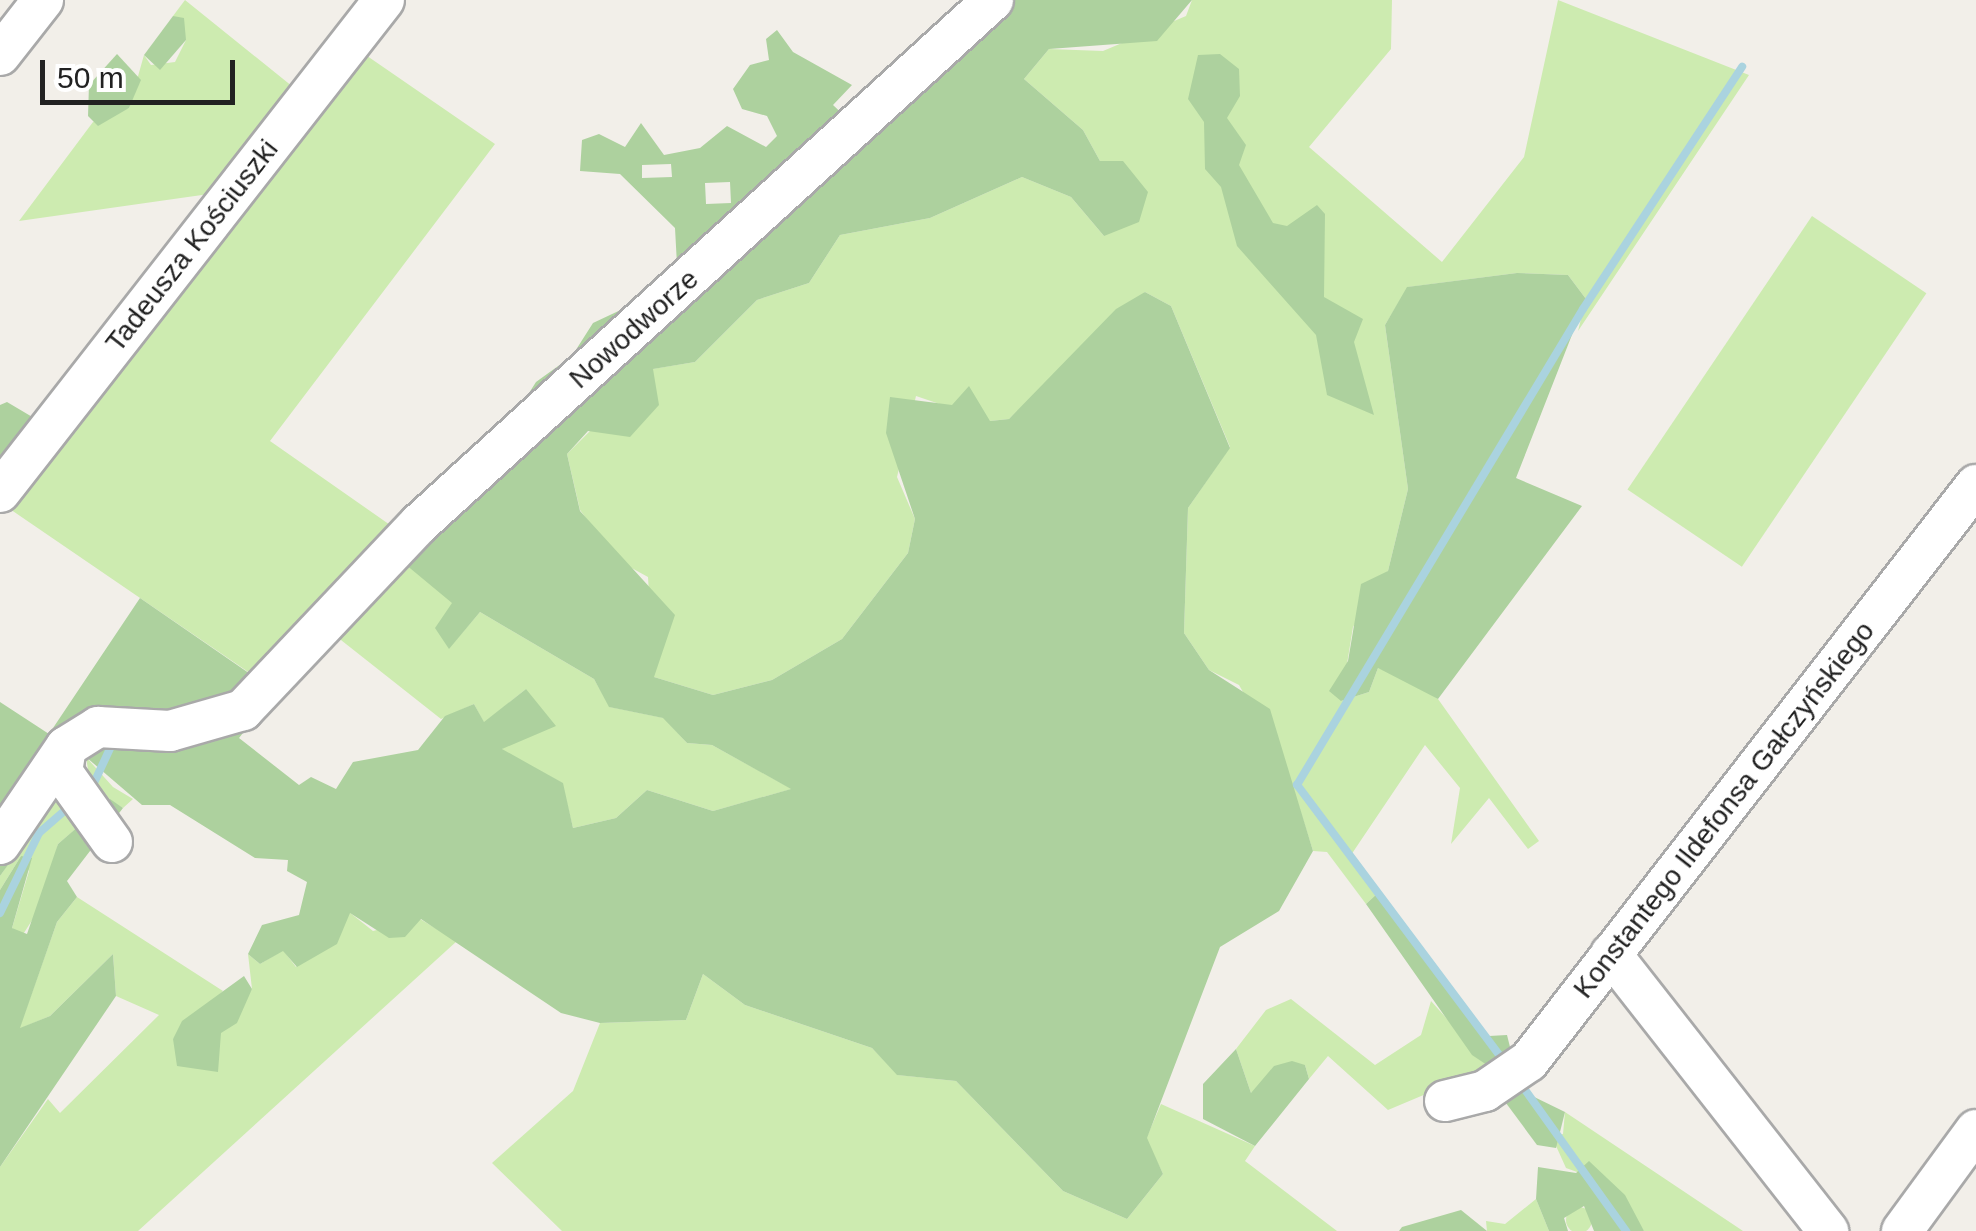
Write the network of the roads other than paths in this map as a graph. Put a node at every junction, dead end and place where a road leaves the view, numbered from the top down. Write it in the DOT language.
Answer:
graph roads {
  1 [pos="43,0"];
  2 [pos="384,0"];
  3 [pos="993,0"];
  4 [pos="0,55"];
  5 [pos="1976,485"];
  6 [pos="0,492"];
  7 [pos="66,748"];
  8 [pos="112,842"];
  9 [pos="0,844"];
  10 [pos="1611,954"];
  11 [pos="1445,1102"];
  12 [pos="1976,1130"];
  13 [pos="1828,1231"];
  14 [pos="1902,1231"];
  1 -- 4 [label="street"];
  2 -- 6 [label="street, Tadeusza Kościuszki"];
  3 -- 7 [label="street, Nowodworze"];
  5 -- 10 [label="street, Konstantego Ildefonsa Gałczyńskiego"];
  7 -- 8 [label="street"];
  7 -- 9 [label="street"];
  10 -- 11 [label="street, Konstantego Ildefonsa Gałczyńskiego"];
  10 -- 13 [label="street"];
  12 -- 14 [label="street"];
}
